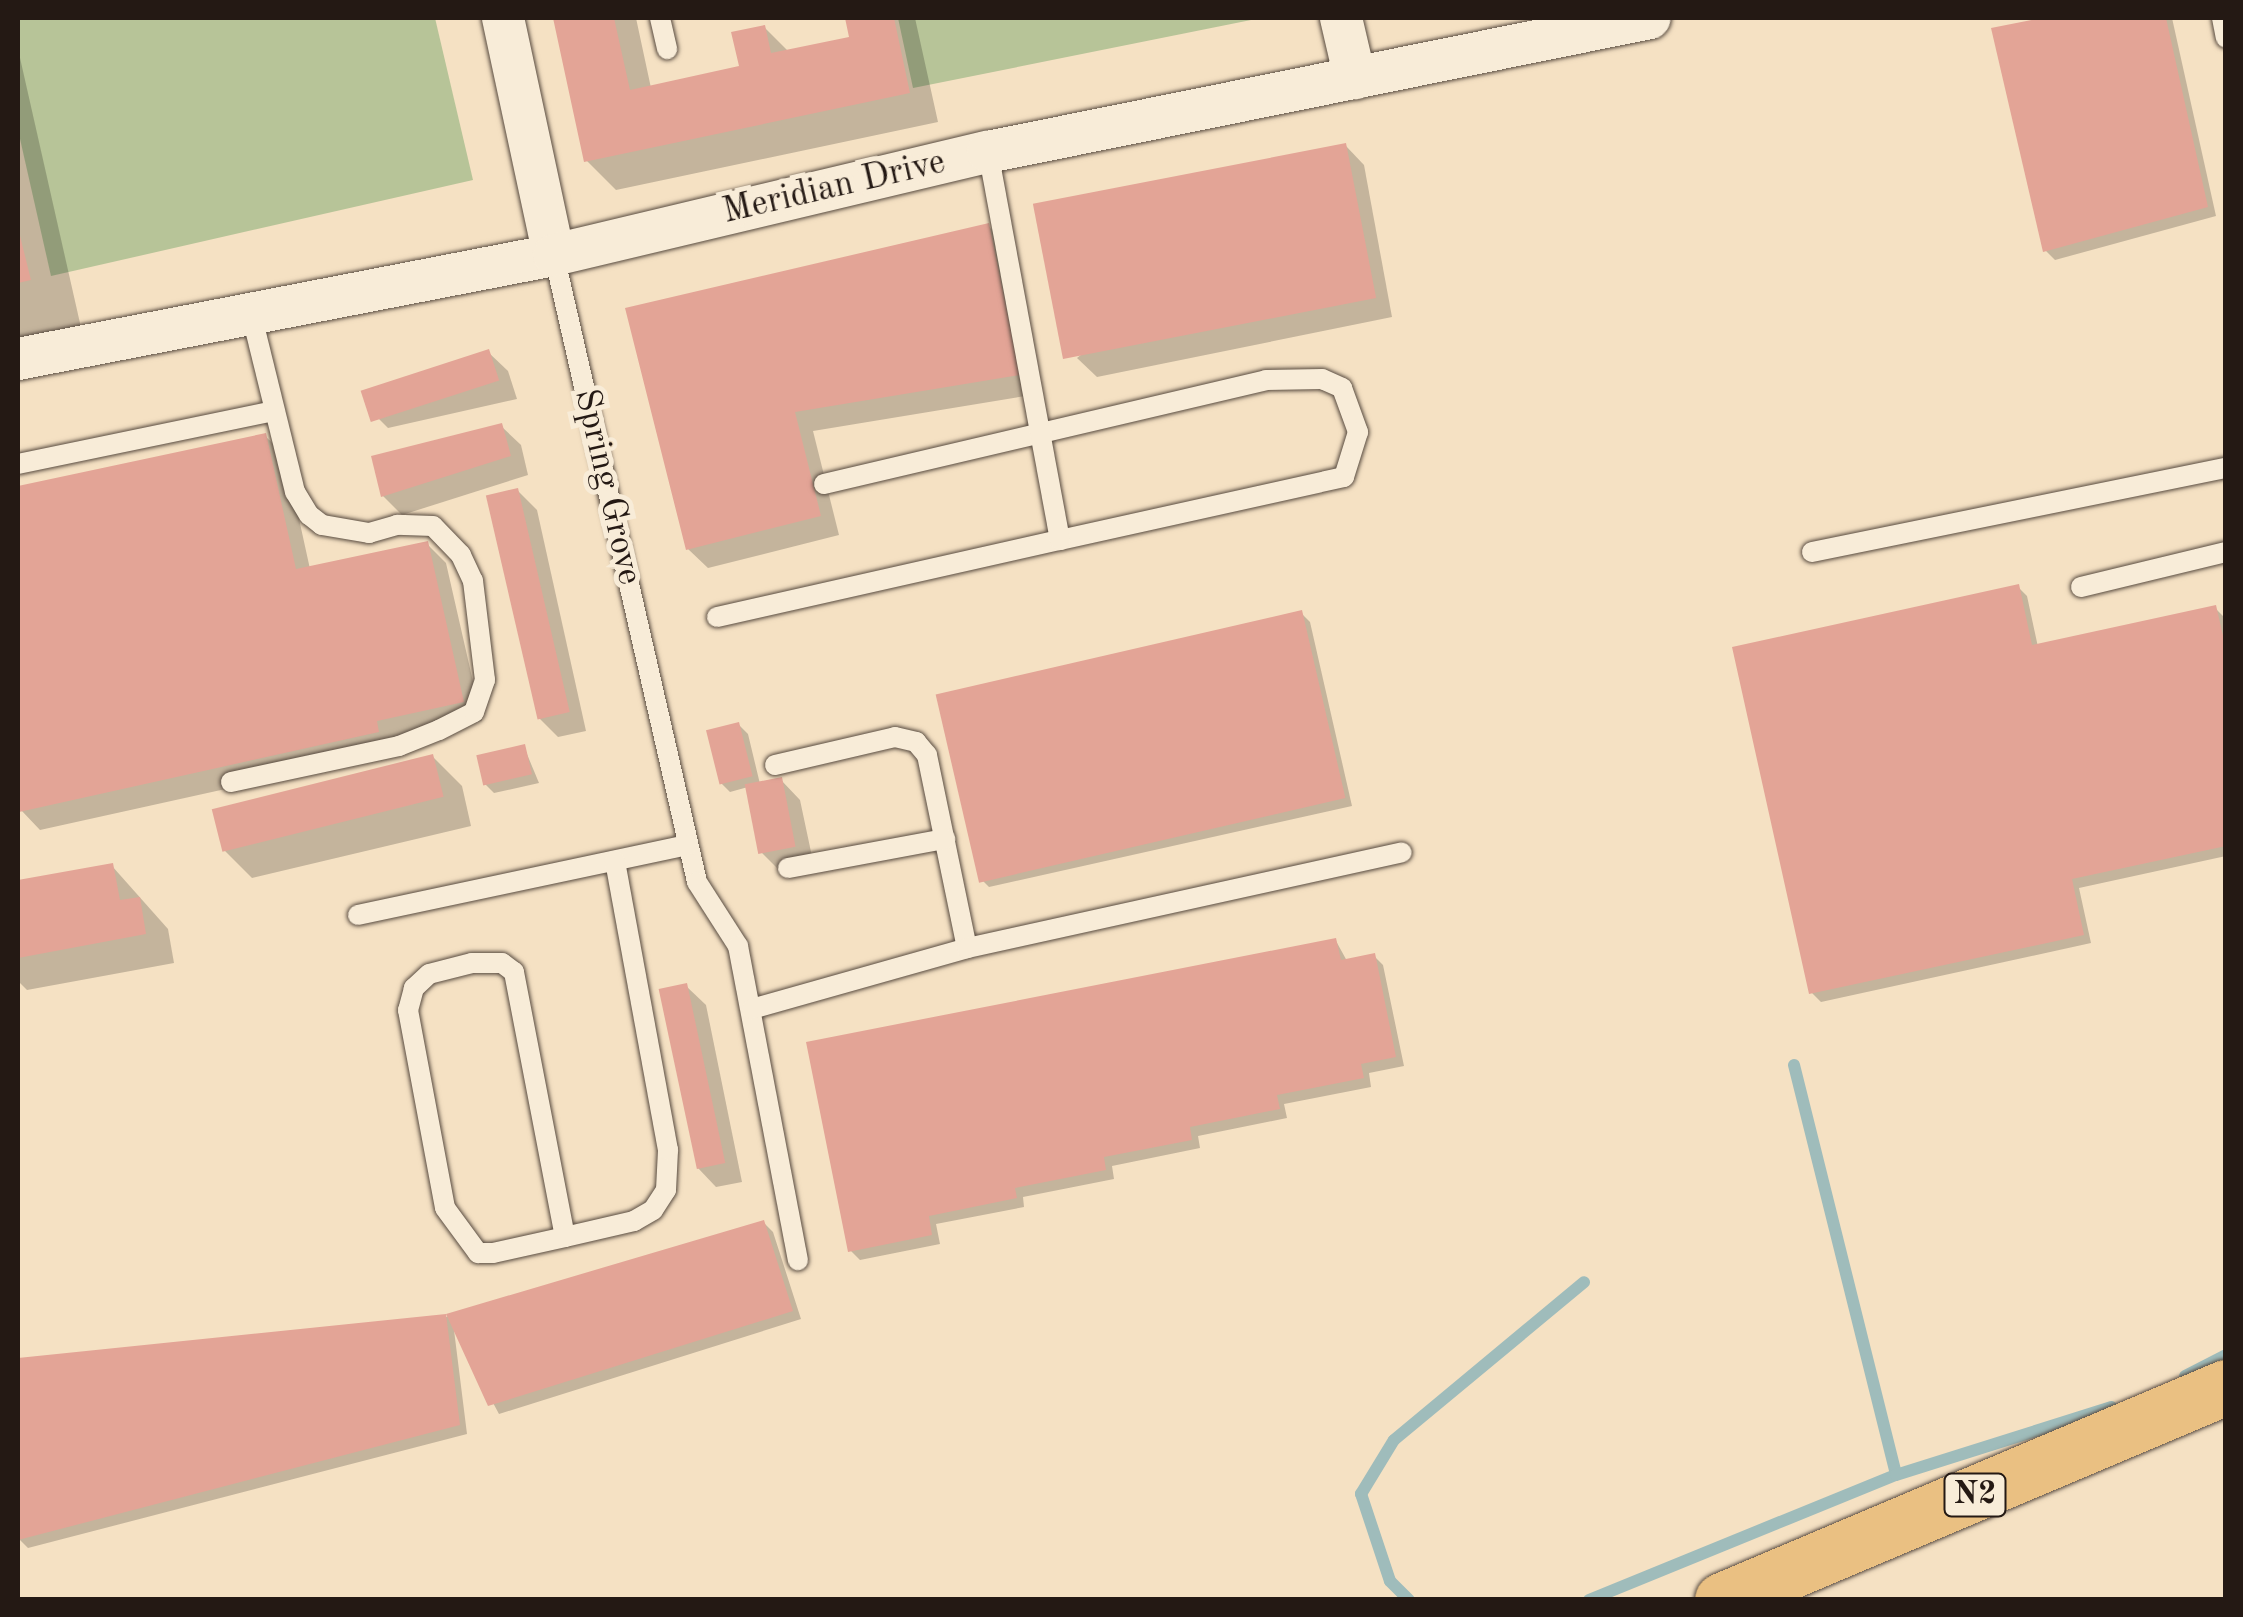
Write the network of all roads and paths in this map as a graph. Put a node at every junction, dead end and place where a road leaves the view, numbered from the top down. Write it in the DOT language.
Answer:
graph roads {
  1 [pos="503,18"];
  2 [pos="660,18"];
  3 [pos="1341,18"];
  4 [pos="1650,18"];
  5 [pos="2222,18"];
  6 [pos="1552,29"];
  7 [pos="2226,38"];
  8 [pos="667,49"];
  9 [pos="1355,78"];
  10 [pos="988,152"];
  11 [pos="554,255"];
  12 [pos="251,313"];
  13 [pos="18,359"];
  14 [pos="273,411"];
  15 [pos="1038,436"];
  16 [pos="18,464"];
  17 [pos="2226,468"];
  18 [pos="824,484"];
  19 [pos="1060,540"];
  20 [pos="1812,552"];
  21 [pos="2226,552"];
  22 [pos="2081,587"];
  23 [pos="717,616"];
  24 [pos="775,765"];
  25 [pos="231,782"];
  26 [pos="945,838"];
  27 [pos="688,845"];
  28 [pos="1402,852"];
  29 [pos="615,861"];
  30 [pos="788,868"];
  31 [pos="358,916"];
  32 [pos="967,948"];
  33 [pos="752,1009"];
  34 [pos="565,1237"];
  35 [pos="798,1260"];
  36 [pos="2226,1370"];
  37 [pos="2226,1387"];
  38 [pos="2100,1444"];
  39 [pos="1722,1600"];
  1 -- 11 [label="street, Spring Grove"];
  2 -- 8 [label="lane"];
  3 -- 9 [label="street"];
  4 -- 6 [label="street, Meridian Drive"];
  5 -- 7 [label="lane"];
  6 -- 9 [label="street, Meridian Drive"];
  9 -- 10 [label="street, Meridian Drive"];
  10 -- 11 [label="street, Meridian Drive"];
  10 -- 15 [label="lane"];
  11 -- 12 [label="street, Meridian Drive"];
  11 -- 27 [label="lane, Spring Grove"];
  12 -- 13 [label="street, Meridian Drive"];
  12 -- 14 [label="lane"];
  14 -- 16 [label="lane"];
  14 -- 25 [label="lane"];
  15 -- 18 [label="lane"];
  15 -- 19 [label="lane"];
  15 -- 19 [label="lane"];
  17 -- 20 [label="lane"];
  19 -- 23 [label="lane"];
  21 -- 22 [label="lane"];
  24 -- 26 [label="lane"];
  26 -- 30 [label="lane"];
  26 -- 32 [label="lane"];
  27 -- 29 [label="lane"];
  27 -- 33 [label="lane, Spring Grove"];
  28 -- 32 [label="lane"];
  29 -- 31 [label="lane"];
  29 -- 34 [label="lane"];
  32 -- 33 [label="lane"];
  33 -- 35 [label="lane"];
  34 -- 34 [label="lane"];
  36 -- 38 [label="highway"];
  37 -- 38 [label="highway, N2"];
  38 -- 39 [label="highway, N2"];
}
